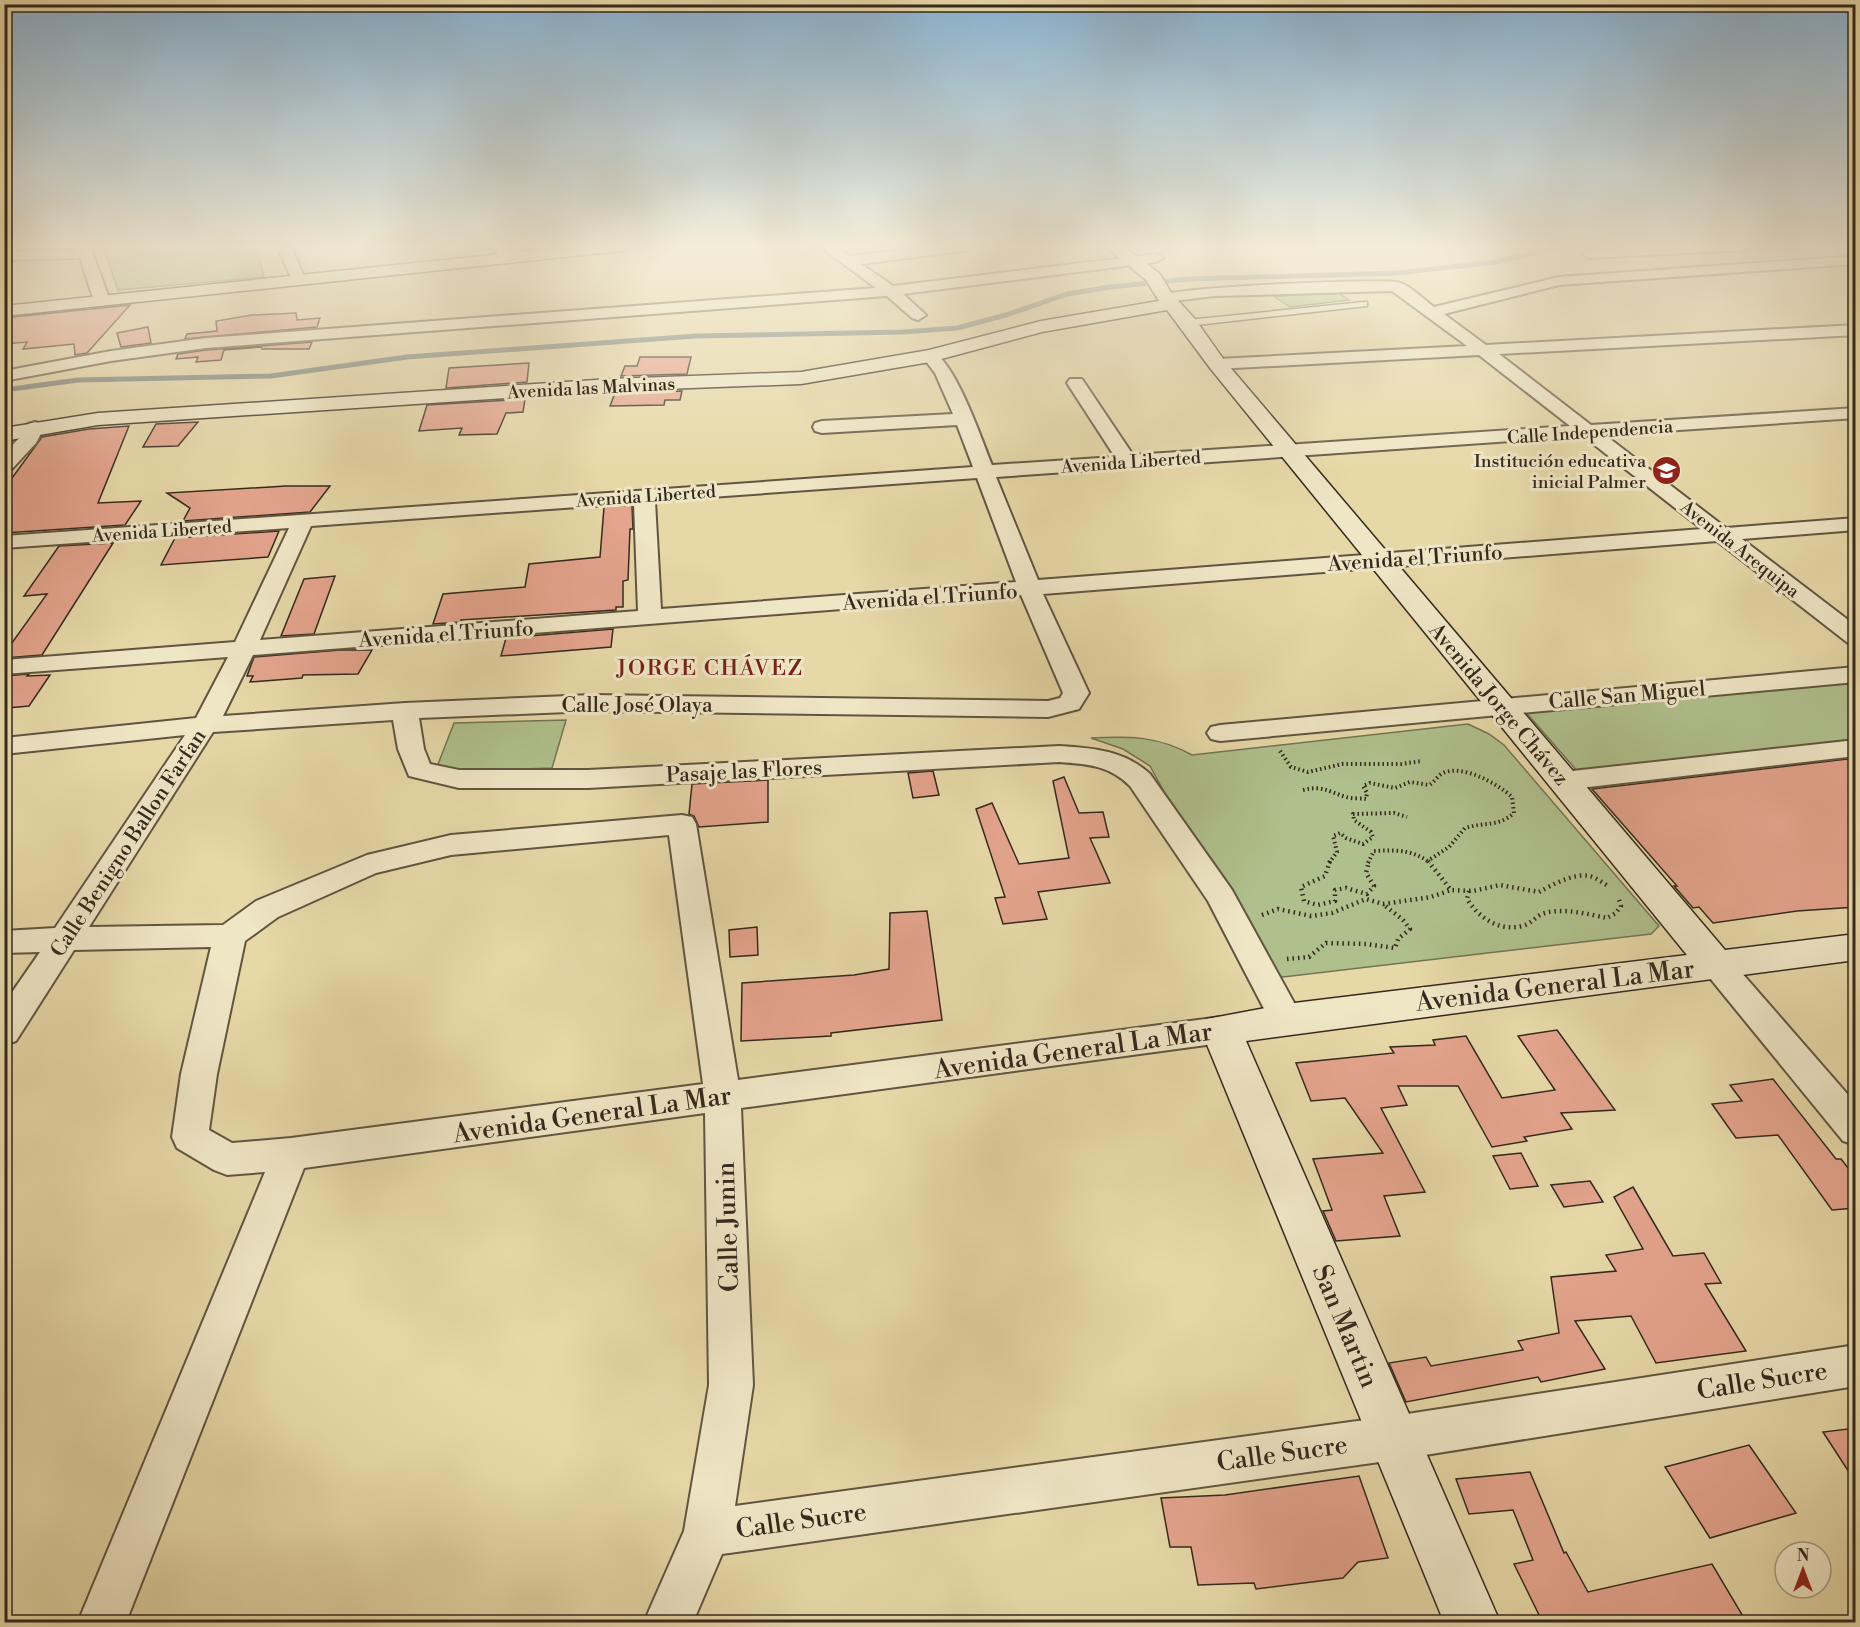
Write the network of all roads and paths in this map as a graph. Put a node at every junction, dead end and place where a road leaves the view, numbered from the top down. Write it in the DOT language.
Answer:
graph roads {
  1 [pos="478,322"];
  2 [pos="1055,322"];
  3 [pos="1188,322"];
  4 [pos="1446,322"];
  5 [pos="1856,330"];
  6 [pos="1482,350"];
  7 [pos="930,356"];
  8 [pos="1217,364"];
  9 [pos="4,376"];
  10 [pos="1076,383"];
  11 [pos="1856,413"];
  12 [pos="963,419"];
  13 [pos="822,427"];
  14 [pos="35,428"];
  15 [pos="1589,432"];
  16 [pos="4,435"];
  17 [pos="1288,450"];
  18 [pos="1128,462"];
  19 [pos="4,466"];
  20 [pos="983,473"];
  21 [pos="644,496"];
  22 [pos="303,521"];
  23 [pos="1856,524"];
  24 [pos="1722,534"];
  25 [pos="4,542"];
  26 [pos="1380,561"];
  27 [pos="1029,589"];
  28 [pos="650,618"];
  29 [pos="1856,638"];
  30 [pos="244,649"];
  31 [pos="4,667"];
  32 [pos="1856,674"];
  33 [pos="1501,707"];
  34 [pos="405,711"];
  35 [pos="205,725"];
  36 [pos="1220,733"];
  37 [pos="4,746"];
  38 [pos="1281,748"];
  39 [pos="1856,748"];
  40 [pos="1422,761"];
  41 [pos="1563,780"];
  42 [pos="1303,790"];
  43 [pos="1407,817"];
  44 [pos="1429,860"];
  45 [pos="1451,890"];
  46 [pos="1469,891"];
  47 [pos="1383,904"];
  48 [pos="1256,922"];
  49 [pos="230,936"];
  50 [pos="67,940"];
  51 [pos="4,942"];
  52 [pos="1856,947"];
  53 [pos="1282,957"];
  54 [pos="1716,964"];
  55 [pos="1286,1019"];
  56 [pos="1221,1030"];
  57 [pos="4,1032"];
  58 [pos="723,1097"];
  59 [pos="1856,1130"];
  60 [pos="291,1154"];
  61 [pos="1856,1365"];
  62 [pos="1394,1438"];
  63 [pos="707,1533"];
  64 [pos="102,1623"];
  65 [pos="668,1623"];
  66 [pos="1472,1623"];
  1 -- 9 [label="street"];
  2 -- 7 [label="street, Avenida las Malvinas"];
  3 -- 8 [label="street, Avenida Jorge Chávez"];
  4 -- 6 [label="street, Avenida Arequipa"];
  5 -- 6 [label="street"];
  6 -- 8 [label="street"];
  6 -- 15 [label="street, Avenida Arequipa"];
  7 -- 12 [label="street"];
  7 -- 14 [label="street, Avenida las Malvinas"];
  8 -- 17 [label="street, Avenida Jorge Chávez"];
  10 -- 18 [label="street"];
  11 -- 15 [label="street, Calle Independencia"];
  12 -- 13 [label="street"];
  12 -- 20 [label="street"];
  14 -- 16 [label="street, Avenida las Malvinas"];
  14 -- 19 [label="street"];
  15 -- 17 [label="street, Calle Independencia"];
  15 -- 24 [label="street, Avenida Arequipa"];
  17 -- 18 [label="street, Avenida Liberted"];
  17 -- 26 [label="street, Avenida Jorge Chávez"];
  18 -- 20 [label="street, Avenida Liberted"];
  20 -- 21 [label="street, Avenida Liberted"];
  20 -- 27 [label="street"];
  21 -- 22 [label="street, Avenida Liberted"];
  21 -- 28 [label="street"];
  22 -- 25 [label="street, Avenida Liberted"];
  22 -- 30 [label="street, Calle Benigno Ballon Farfan"];
  23 -- 24 [label="street, Avenida el Triunfo"];
  24 -- 26 [label="street, Avenida el Triunfo"];
  24 -- 29 [label="street, Avenida Arequipa"];
  26 -- 27 [label="street, Avenida el Triunfo"];
  26 -- 33 [label="street, Avenida Jorge Chávez"];
  27 -- 28 [label="street, Avenida el Triunfo"];
  27 -- 34 [label="street, Calle José Olaya"];
  28 -- 30 [label="street, Avenida el Triunfo"];
  30 -- 31 [label="street, Avenida el Triunfo"];
  30 -- 35 [label="street, Calle Benigno Ballon Farfan"];
  32 -- 33 [label="street, Calle San Miguel"];
  33 -- 36 [label="street, Calle San Miguel"];
  33 -- 41 [label="street, Avenida Jorge Chávez"];
  34 -- 35 [label="street, Calle José Olaya"];
  34 -- 55 [label="street, Pasaje las Flores"];
  35 -- 37 [label="street, Calle José Olaya"];
  35 -- 50 [label="street, Calle Benigno Ballon Farfan"];
  38 -- 40 [label="path"];
  39 -- 41 [label="street"];
  41 -- 54 [label="street, Avenida Jorge Chávez"];
  42 -- 44 [label="path"];
  43 -- 44 [label="path"];
  44 -- 45 [label="path"];
  45 -- 46 [label="path"];
  45 -- 47 [label="path"];
  46 -- 46 [label="path"];
  47 -- 48 [label="path"];
  47 -- 53 [label="path"];
  49 -- 50 [label="street"];
  49 -- 58 [label="street, Calle Junin"];
  49 -- 60 [label="street, Avenida General La Mar"];
  50 -- 51 [label="street"];
  50 -- 57 [label="street, Calle Benigno Ballon Farfan"];
  52 -- 54 [label="street, Avenida General La Mar"];
  54 -- 55 [label="street, Avenida General La Mar"];
  54 -- 59 [label="street, Avenida Jorge Chávez"];
  55 -- 56 [label="street, Avenida General La Mar"];
  56 -- 58 [label="street, Avenida General La Mar"];
  56 -- 62 [label="street, San Martin"];
  58 -- 60 [label="street, Avenida General La Mar"];
  58 -- 63 [label="street, Calle Junin"];
  60 -- 64 [label="street"];
  61 -- 62 [label="street, Calle Sucre"];
  62 -- 63 [label="street, Calle Sucre"];
  62 -- 66 [label="street, San Martin"];
  63 -- 65 [label="street, Calle Junin"];
}
